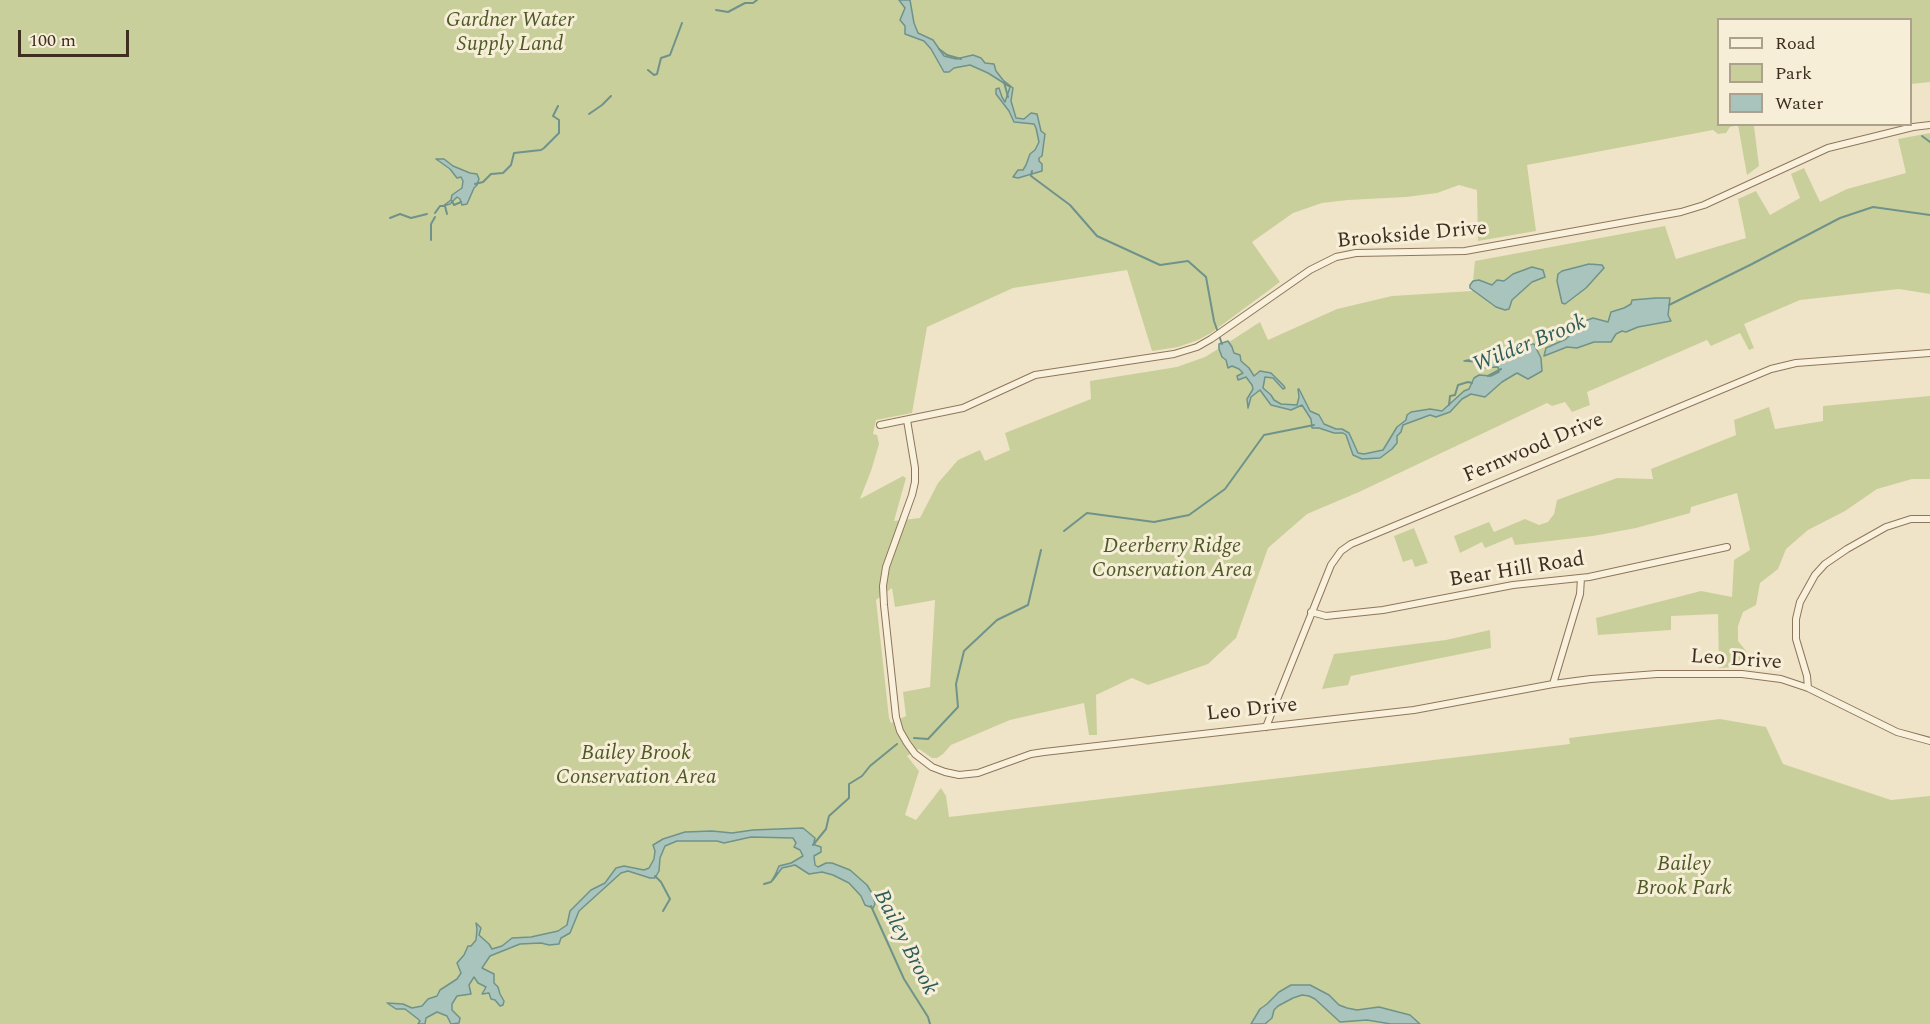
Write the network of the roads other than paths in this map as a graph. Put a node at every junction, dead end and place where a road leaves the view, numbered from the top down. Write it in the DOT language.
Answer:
graph roads {
  1 [pos="1930,125"];
  2 [pos="1930,353"];
  3 [pos="908,420"];
  4 [pos="880,425"];
  5 [pos="1930,519"];
  6 [pos="1727,547"];
  7 [pos="1581,578"];
  8 [pos="1311,612"];
  9 [pos="1553,684"];
  10 [pos="1808,688"];
  11 [pos="1266,726"];
  12 [pos="1930,741"];
  1 -- 3 [label="street, Brookside Drive"];
  2 -- 8 [label="street, Fernwood Drive"];
  3 -- 4 [label="street, Brookside Drive"];
  3 -- 11 [label="street, Leo Drive"];
  5 -- 10 [label="street"];
  6 -- 7 [label="street, Bear Hill Road"];
  7 -- 8 [label="street, Bear Hill Road"];
  7 -- 9 [label="street"];
  8 -- 11 [label="street, Fernwood Drive"];
  9 -- 10 [label="street, Leo Drive"];
  9 -- 11 [label="street, Leo Drive"];
  10 -- 12 [label="street, Leo Drive"];
}
